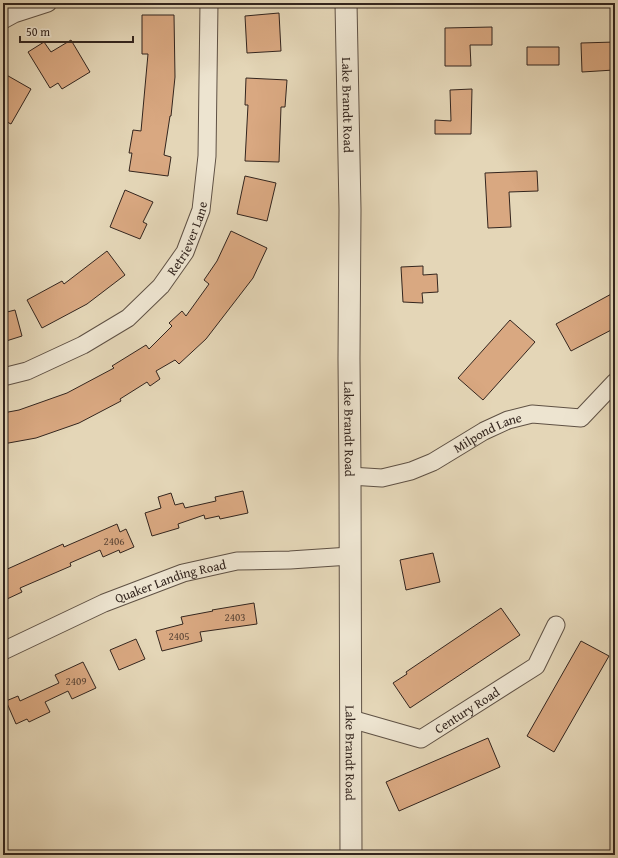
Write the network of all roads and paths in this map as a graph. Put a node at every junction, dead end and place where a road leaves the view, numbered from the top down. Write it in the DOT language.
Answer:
graph roads {
  1 [pos="48,3"];
  2 [pos="210,3"];
  3 [pos="346,3"];
  4 [pos="3,20"];
  5 [pos="3,376"];
  6 [pos="615,382"];
  7 [pos="350,476"];
  8 [pos="350,556"];
  9 [pos="556,625"];
  10 [pos="3,651"];
  11 [pos="351,719"];
  12 [pos="351,855"];
  1 -- 4 [label="street"];
  2 -- 5 [label="street, Retriever Lane"];
  3 -- 7 [label="street, Lake Brandt Road"];
  6 -- 7 [label="street, Milpond Lane"];
  7 -- 8 [label="street, Lake Brandt Road"];
  8 -- 10 [label="street, Quaker Landing Road"];
  8 -- 11 [label="street, Lake Brandt Road"];
  9 -- 11 [label="street, Century Road"];
  11 -- 12 [label="street, Lake Brandt Road"];
}
